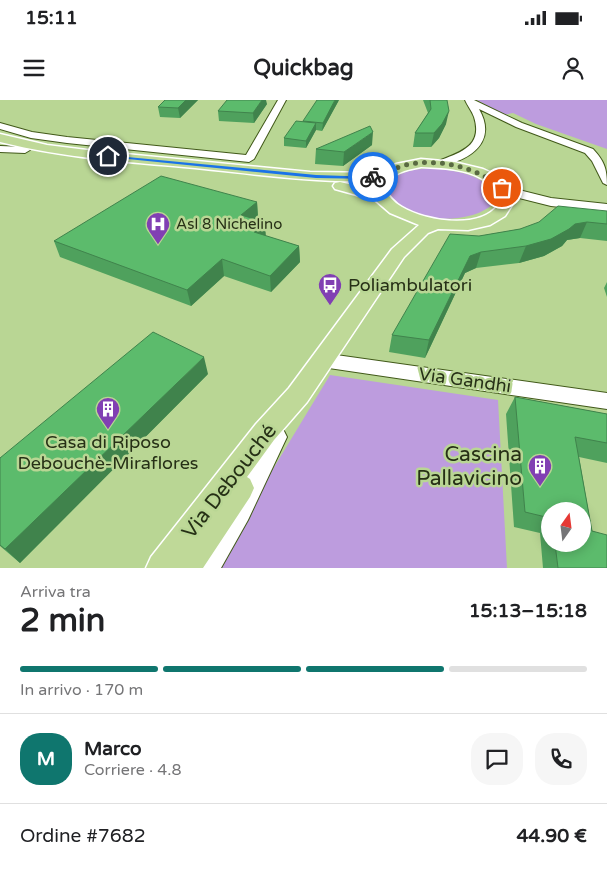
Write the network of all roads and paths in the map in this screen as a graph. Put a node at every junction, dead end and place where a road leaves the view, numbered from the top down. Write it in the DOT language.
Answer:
graph roads {
  1 [pos="282,100"];
  2 [pos="468,100"];
  3 [pos="0,126"];
  4 [pos="0,138"];
  5 [pos="0,144"];
  6 [pos="0,149"];
  7 [pos="25,150"];
  8 [pos="470,152"];
  9 [pos="602,157"];
  10 [pos="249,159"];
  11 [pos="440,164"];
  12 [pos="226,167"];
  13 [pos="263,171"];
  14 [pos="475,171"];
  15 [pos="381,177"];
  16 [pos="607,181"];
  17 [pos="379,196"];
  18 [pos="504,198"];
  19 [pos="607,208"];
  20 [pos="404,215"];
  21 [pos="436,223"];
  22 [pos="398,253"];
  23 [pos="322,360"];
  24 [pos="298,395"];
  25 [pos="607,401"];
  26 [pos="276,437"];
  27 [pos="162,568"];
  28 [pos="184,568"];
  29 [pos="206,568"];
  1 -- 10 [label="street"];
  2 -- 8 [label="street"];
  2 -- 9 [label="street"];
  3 -- 10 [label="street"];
  4 -- 12 [label="main road"];
  5 -- 7 [label="main road"];
  6 -- 7 [label="street"];
  7 -- 17 [label="main road"];
  8 -- 11 [label="street"];
  8 -- 14 [label="street"];
  9 -- 16 [label="street"];
  10 -- 12 [label="street"];
  10 -- 13 [label="street"];
  11 -- 14 [label="main road"];
  11 -- 15 [label="main road"];
  12 -- 13 [label="main road"];
  13 -- 15 [label="main road"];
  14 -- 18 [label="main road"];
  15 -- 17 [label="main road"];
  17 -- 20 [label="main road"];
  18 -- 19 [label="street"];
  18 -- 21 [label="main road"];
  20 -- 21 [label="main road"];
  20 -- 22 [label="main road, Via Debouché"];
  21 -- 22 [label="main road, Via Debouché"];
  22 -- 23 [label="main road, Via Debouché"];
  23 -- 24 [label="main road, Via Debouché"];
  23 -- 25 [label="street, Via Gandhi"];
  24 -- 26 [label="main road, Via Debouché"];
  24 -- 27 [label="main road, Via Debouché"];
  26 -- 28 [label="main road, Via Debouché"];
  26 -- 29 [label="street"];
}
